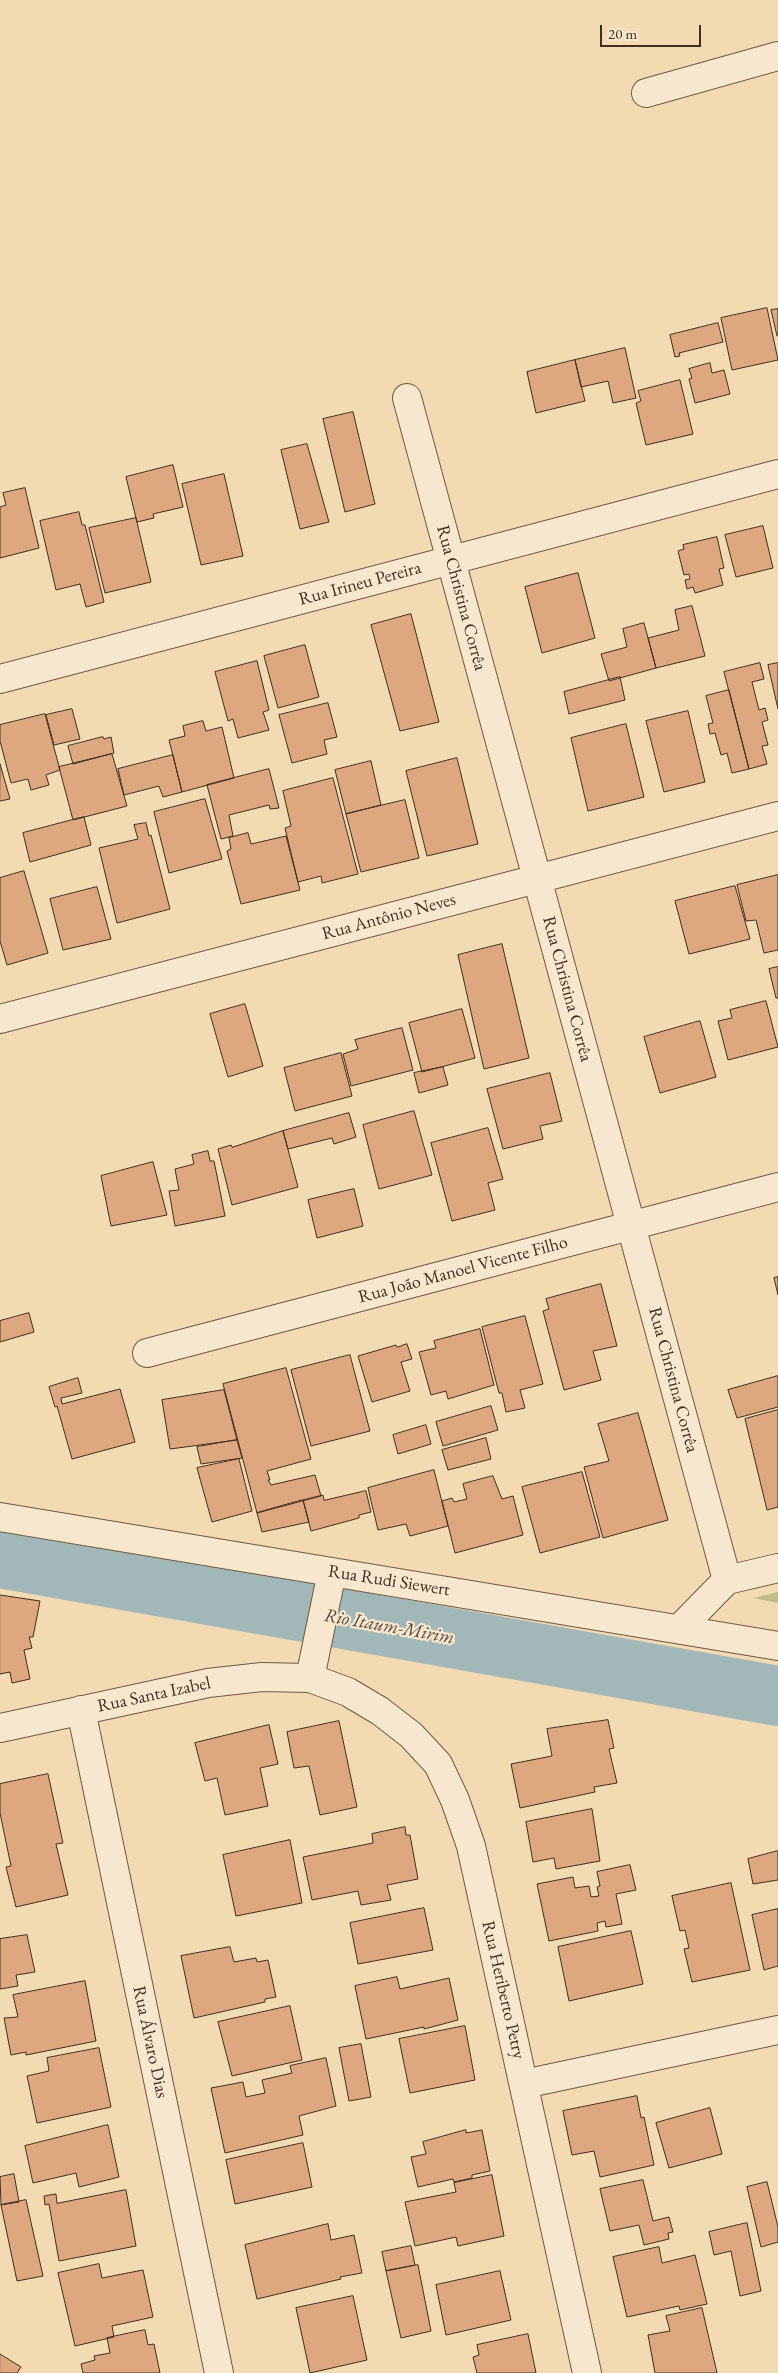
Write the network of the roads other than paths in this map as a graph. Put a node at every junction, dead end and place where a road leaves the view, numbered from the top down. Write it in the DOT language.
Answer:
graph roads {
  1 [pos="778,56"];
  2 [pos="646,93"];
  3 [pos="407,398"];
  4 [pos="778,474"];
  5 [pos="451,560"];
  6 [pos="0,679"];
  7 [pos="778,816"];
  8 [pos="537,879"];
  9 [pos="0,1019"];
  10 [pos="778,1187"];
  11 [pos="631,1226"];
  12 [pos="147,1353"];
  13 [pos="0,1517"];
  14 [pos="778,1568"];
  15 [pos="332,1572"];
  16 [pos="727,1580"];
  17 [pos="679,1628"];
  18 [pos="778,1646"];
  19 [pos="310,1678"];
  20 [pos="81,1710"];
  21 [pos="0,1728"];
  22 [pos="778,2030"];
  23 [pos="524,2084"];
  24 [pos="219,2373"];
  25 [pos="587,2373"];
  1 -- 2 [label="street"];
  3 -- 5 [label="street, Rua Christina Corrêa"];
  4 -- 5 [label="street, Rua Irineu Pereira"];
  5 -- 6 [label="street, Rua Irineu Pereira"];
  5 -- 8 [label="street, Rua Christina Corrêa"];
  7 -- 8 [label="street, Rua Antônio Neves"];
  8 -- 9 [label="street, Rua Antônio Neves"];
  8 -- 11 [label="street, Rua Christina Corrêa"];
  10 -- 11 [label="street, Rua João Manoel Vicente Filho"];
  11 -- 12 [label="street, Rua João Manoel Vicente Filho"];
  11 -- 16 [label="street, Rua Christina Corrêa"];
  13 -- 15 [label="street, Rua Rudi Siewert"];
  14 -- 16 [label="street"];
  15 -- 17 [label="street, Rua Rudi Siewert"];
  15 -- 19 [label="street"];
  16 -- 17 [label="street"];
  17 -- 18 [label="street, Rua Rudi Siewert"];
  19 -- 20 [label="street, Rua Santa Izabel"];
  19 -- 23 [label="street, Rua Heriberto Petry"];
  20 -- 21 [label="street, Rua Santa Izabel"];
  20 -- 24 [label="street, Rua Álvaro Dias"];
  22 -- 23 [label="street"];
  23 -- 25 [label="street, Rua Heriberto Petry"];
}
